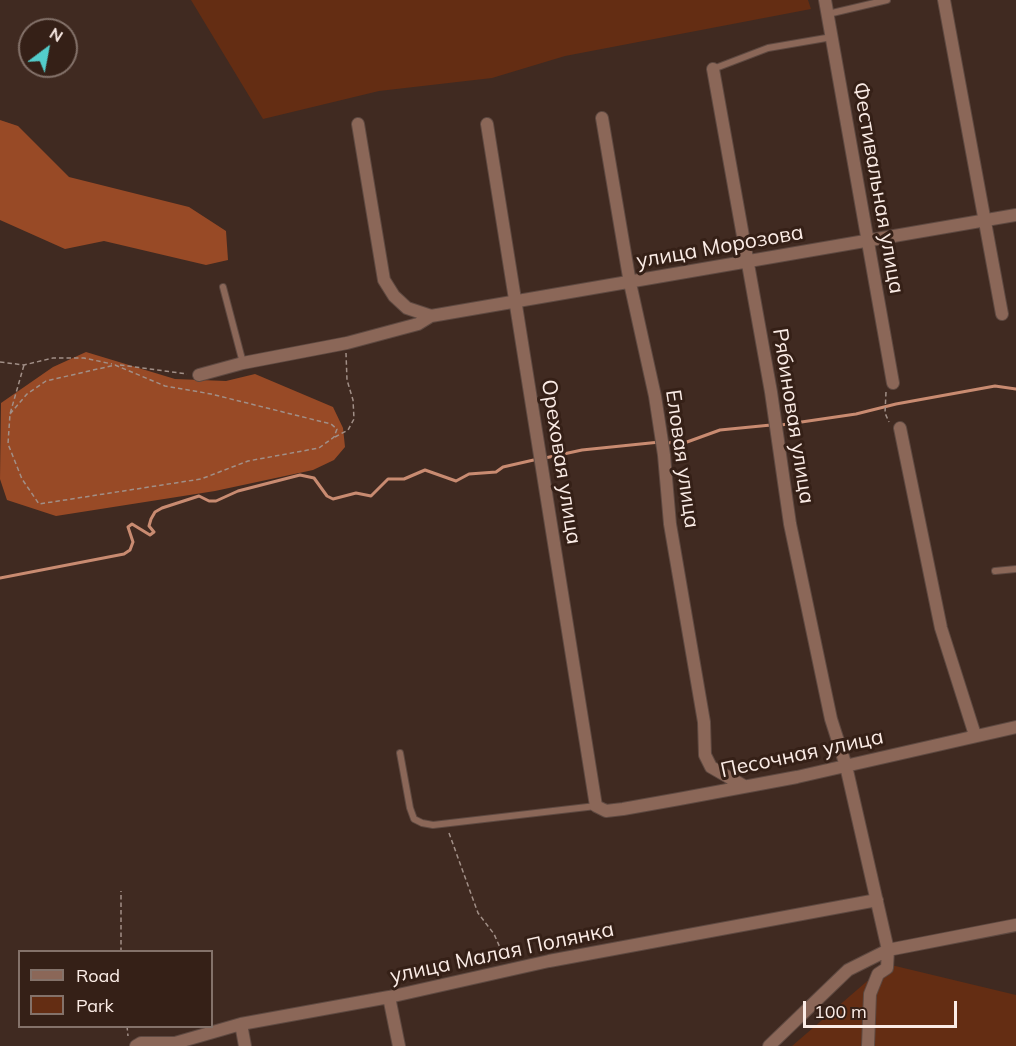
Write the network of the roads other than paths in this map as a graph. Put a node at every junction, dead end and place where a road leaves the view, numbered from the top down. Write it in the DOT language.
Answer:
graph roads {
  1 [pos="825,0"];
  2 [pos="887,0"];
  3 [pos="944,0"];
  4 [pos="828,14"];
  5 [pos="832,37"];
  6 [pos="713,69"];
  7 [pos="602,118"];
  8 [pos="358,124"];
  9 [pos="487,124"];
  10 [pos="1016,215"];
  11 [pos="986,220"];
  12 [pos="868,241"];
  13 [pos="746,260"];
  14 [pos="630,283"];
  15 [pos="224,286"];
  16 [pos="514,300"];
  17 [pos="1002,314"];
  18 [pos="431,316"];
  19 [pos="243,363"];
  20 [pos="199,375"];
  21 [pos="893,383"];
  22 [pos="900,428"];
  23 [pos="1016,569"];
  24 [pos="995,571"];
  25 [pos="1016,727"];
  26 [pos="975,735"];
  27 [pos="400,753"];
  28 [pos="846,766"];
  29 [pos="744,786"];
  30 [pos="596,806"];
  31 [pos="877,900"];
  32 [pos="1016,926"];
  33 [pos="888,950"];
  34 [pos="389,998"];
  35 [pos="241,1024"];
  36 [pos="132,1041"];
  37 [pos="245,1046"];
  38 [pos="399,1046"];
  39 [pos="769,1046"];
  40 [pos="868,1046"];
  1 -- 4 [label="street, Фестивальная улица"];
  2 -- 4 [label="lane"];
  3 -- 11 [label="street"];
  4 -- 5 [label="street, Фестивальная улица"];
  5 -- 6 [label="lane"];
  5 -- 12 [label="street, Фестивальная улица"];
  6 -- 13 [label="street, Рябиновая улица"];
  7 -- 14 [label="street, Еловая улица"];
  8 -- 18 [label="street"];
  9 -- 16 [label="street, Ореховая улица"];
  10 -- 11 [label="street, улица Морозова"];
  11 -- 12 [label="street, улица Морозова"];
  11 -- 17 [label="street"];
  12 -- 13 [label="street, улица Морозова"];
  12 -- 21 [label="street, Фестивальная улица"];
  13 -- 14 [label="street, улица Морозова"];
  13 -- 28 [label="street, Рябиновая улица"];
  14 -- 16 [label="street, улица Морозова"];
  14 -- 29 [label="street, Еловая улица"];
  15 -- 19 [label="lane"];
  16 -- 18 [label="street, улица Морозова"];
  16 -- 30 [label="street, Ореховая улица"];
  18 -- 19 [label="street, улица Морозова"];
  19 -- 20 [label="street, улица Морозова"];
  22 -- 26 [label="street"];
  23 -- 24 [label="lane"];
  25 -- 26 [label="street, Песочная улица"];
  26 -- 28 [label="street, Песочная улица"];
  27 -- 30 [label="lane"];
  28 -- 29 [label="street, Песочная улица"];
  28 -- 31 [label="street, Рябиновая улица"];
  29 -- 30 [label="street, Песочная улица"];
  31 -- 33 [label="street, Рябиновая улица"];
  31 -- 34 [label="street, улица Малая Полянка"];
  32 -- 33 [label="street"];
  33 -- 39 [label="street"];
  33 -- 40 [label="street"];
  34 -- 35 [label="street, улица Малая Полянка"];
  34 -- 38 [label="street"];
  35 -- 36 [label="street, улица Малая Полянка"];
  35 -- 37 [label="street"];
}
